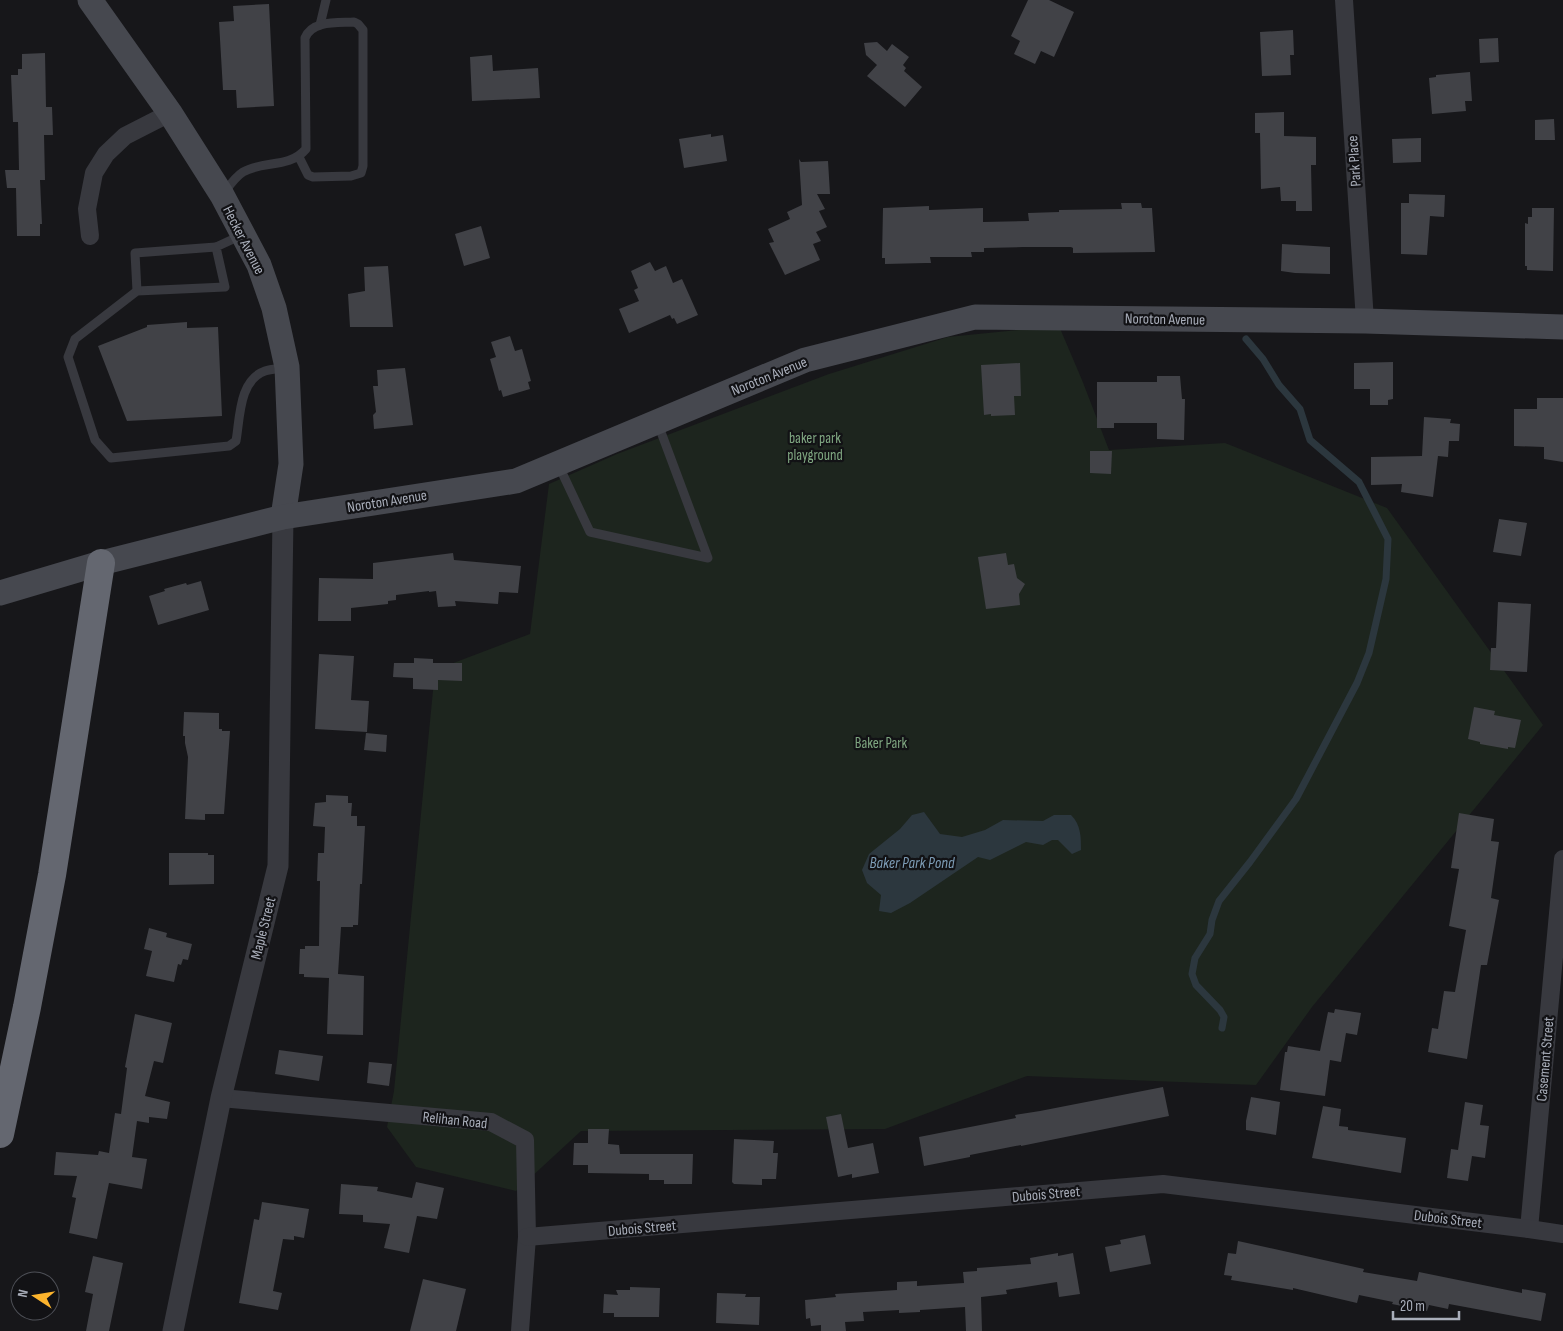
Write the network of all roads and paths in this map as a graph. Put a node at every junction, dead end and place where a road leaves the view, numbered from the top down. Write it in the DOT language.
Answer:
graph roads {
  1 [pos="90,0"];
  2 [pos="326,0"];
  3 [pos="1344,0"];
  4 [pos="320,25"];
  5 [pos="170,113"];
  6 [pos="299,157"];
  7 [pos="222,195"];
  8 [pos="243,234"];
  9 [pos="90,236"];
  10 [pos="216,247"];
  11 [pos="138,291"];
  12 [pos="1365,321"];
  13 [pos="1563,327"];
  14 [pos="287,367"];
  15 [pos="657,422"];
  16 [pos="558,464"];
  17 [pos="283,517"];
  18 [pos="101,563"];
  19 [pos="6,591"];
  20 [pos="1563,859"];
  21 [pos="221,1098"];
  22 [pos="0,1134"];
  23 [pos="1529,1229"];
  24 [pos="1563,1234"];
  25 [pos="527,1237"];
  26 [pos="173,1331"];
  27 [pos="520,1331"];
  1 -- 5 [label="main road, Hecker Avenue"];
  2 -- 4 [label="lane"];
  3 -- 12 [label="street, Park Place"];
  4 -- 6 [label="lane"];
  4 -- 6 [label="lane"];
  5 -- 7 [label="main road, Hecker Avenue"];
  5 -- 9 [label="street"];
  6 -- 7 [label="lane"];
  7 -- 8 [label="main road, Hecker Avenue"];
  8 -- 10 [label="lane"];
  8 -- 14 [label="main road, Hecker Avenue"];
  10 -- 11 [label="lane"];
  10 -- 11 [label="lane"];
  11 -- 14 [label="lane"];
  12 -- 13 [label="main road, Noroton Avenue"];
  12 -- 15 [label="main road, Noroton Avenue"];
  14 -- 17 [label="main road, Hecker Avenue"];
  15 -- 16 [label="main road, Noroton Avenue"];
  15 -- 16 [label="lane"];
  16 -- 17 [label="main road, Noroton Avenue"];
  17 -- 18 [label="main road, Noroton Avenue"];
  17 -- 21 [label="street, Maple Street"];
  18 -- 19 [label="main road, Noroton Avenue"];
  18 -- 22 [label="highway"];
  20 -- 23 [label="street, Casement Street"];
  21 -- 25 [label="street, Relihan Road"];
  21 -- 26 [label="street, Maple Street"];
  23 -- 24 [label="street, Dubois Street"];
  23 -- 25 [label="street, Dubois Street"];
  25 -- 27 [label="street, Relihan Road"];
}
